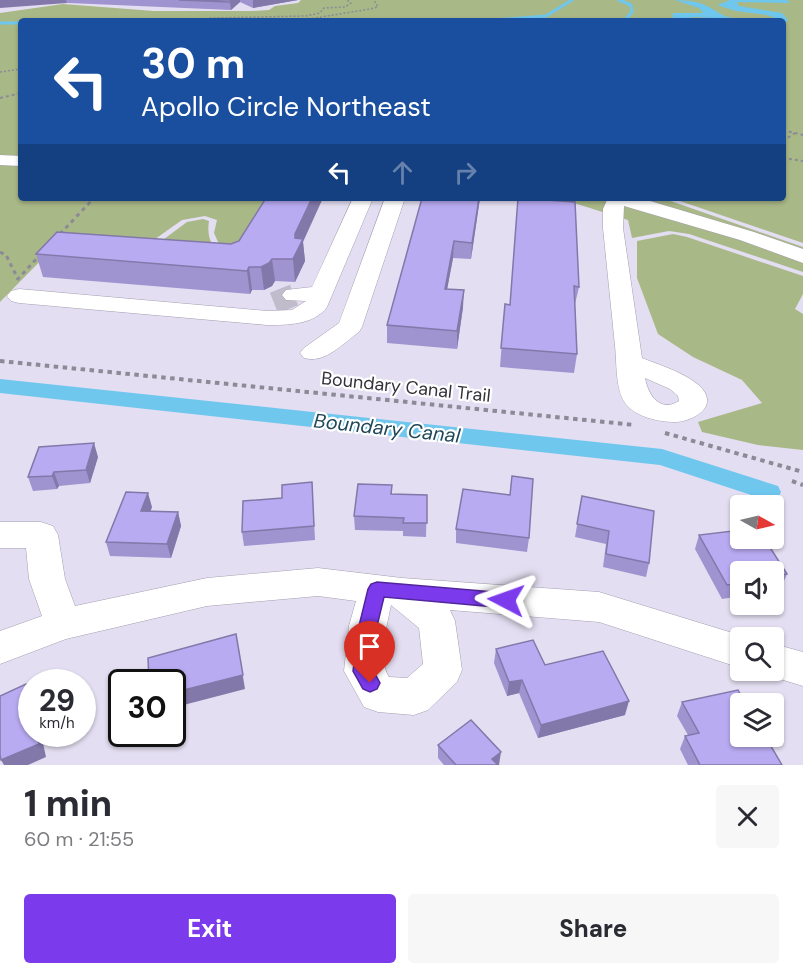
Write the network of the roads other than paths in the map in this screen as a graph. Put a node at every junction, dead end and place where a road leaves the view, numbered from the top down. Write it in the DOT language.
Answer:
graph roads {
  1 [pos="0,160"];
  2 [pos="18,161"];
  3 [pos="362,201"];
  4 [pos="394,201"];
  5 [pos="617,201"];
  6 [pos="628,201"];
  7 [pos="747,236"];
  8 [pos="345,240"];
  9 [pos="378,242"];
  10 [pos="803,256"];
  11 [pos="803,266"];
  12 [pos="17,287"];
  13 [pos="322,293"];
  14 [pos="252,316"];
  15 [pos="313,353"];
  16 [pos="629,362"];
  17 [pos="0,535"];
  18 [pos="63,624"];
  19 [pos="0,648"];
  20 [pos="730,648"];
  21 [pos="784,664"];
  22 [pos="803,669"];
  1 -- 2 [label="street"];
  3 -- 8 [label="street"];
  4 -- 9 [label="street"];
  5 -- 16 [label="street"];
  6 -- 7 [label="street"];
  7 -- 10 [label="street"];
  7 -- 11 [label="street"];
  8 -- 9 [label="street"];
  8 -- 13 [label="street"];
  9 -- 15 [label="street"];
  12 -- 14 [label="street"];
  13 -- 14 [label="street"];
  13 -- 14 [label="street"];
  17 -- 18 [label="street"];
  18 -- 19 [label="street"];
  18 -- 20 [label="street"];
  21 -- 22 [label="street"];
}
